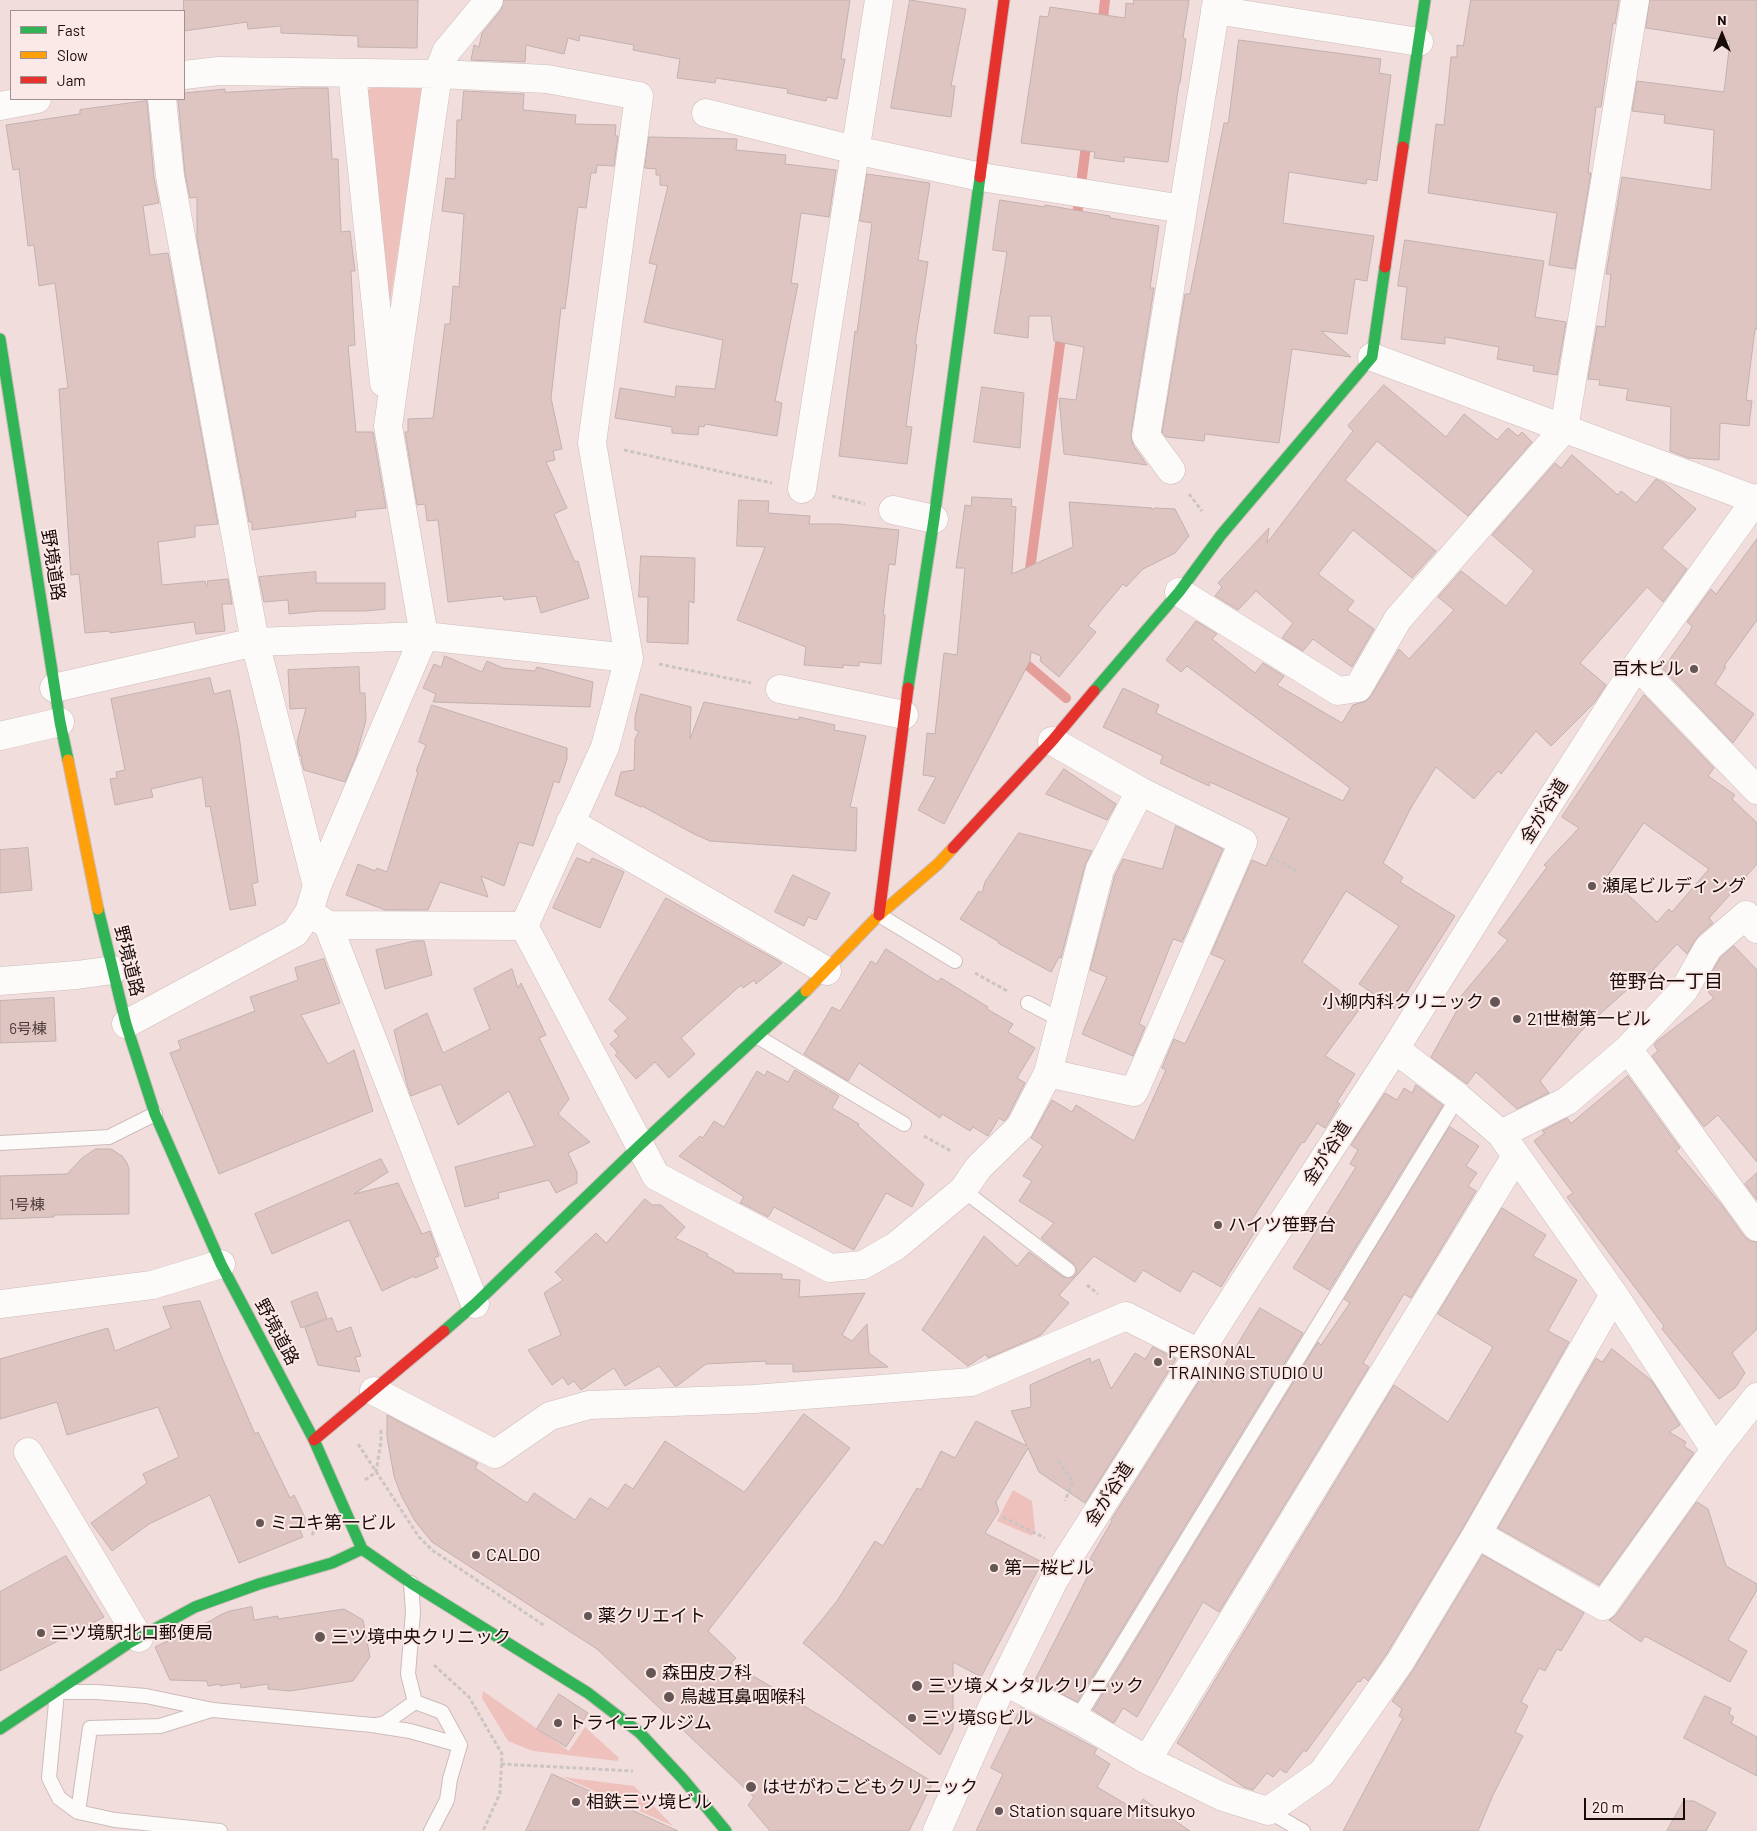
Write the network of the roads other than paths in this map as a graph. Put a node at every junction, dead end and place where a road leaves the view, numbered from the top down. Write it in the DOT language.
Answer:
graph roads {
  1 [pos="489,0"];
  2 [pos="879,0"];
  3 [pos="1004,0"];
  4 [pos="1426,0"];
  5 [pos="1635,0"];
  6 [pos="1216,5"];
  7 [pos="1419,42"];
  8 [pos="352,73"];
  9 [pos="438,74"];
  10 [pos="185,75"];
  11 [pos="32,100"];
  12 [pos="162,100"];
  13 [pos="0,106"];
  14 [pos="706,113"];
  15 [pos="855,150"];
  16 [pos="981,177"];
  17 [pos="1183,210"];
  18 [pos="0,340"];
  19 [pos="1372,357"];
  20 [pos="388,426"];
  21 [pos="1564,430"];
  22 [pos="1171,470"];
  23 [pos="802,489"];
  24 [pos="1757,499"];
  25 [pos="893,510"];
  26 [pos="934,519"];
  27 [pos="1178,592"];
  28 [pos="424,636"];
  29 [pos="255,642"];
  30 [pos="629,658"];
  31 [pos="1637,665"];
  32 [pos="54,688"];
  33 [pos="780,689"];
  34 [pos="904,715"];
  35 [pos="60,722"];
  36 [pos="0,736"];
  37 [pos="1052,741"];
  38 [pos="1757,790"];
  39 [pos="1140,791"];
  40 [pos="570,822"];
  41 [pos="318,908"];
  42 [pos="880,915"];
  43 [pos="524,926"];
  44 [pos="1757,929"];
  45 [pos="955,961"];
  46 [pos="113,970"];
  47 [pos="827,971"];
  48 [pos="0,980"];
  49 [pos="1028,1003"];
  50 [pos="1061,1020"];
  51 [pos="126,1024"];
  52 [pos="758,1038"];
  53 [pos="1395,1049"];
  54 [pos="1628,1049"];
  55 [pos="1048,1073"];
  56 [pos="1458,1097"];
  57 [pos="155,1114"];
  58 [pos="904,1124"];
  59 [pos="0,1143"];
  60 [pos="1508,1145"];
  61 [pos="640,1146"];
  62 [pos="963,1190"];
  63 [pos="1757,1227"];
  64 [pos="221,1264"];
  65 [pos="1068,1270"];
  66 [pos="1614,1295"];
  67 [pos="0,1304"];
  68 [pos="475,1304"];
  69 [pos="1199,1353"];
  70 [pos="374,1391"];
  71 [pos="1757,1397"];
  72 [pos="314,1440"];
  73 [pos="1715,1450"];
  74 [pos="28,1452"];
  75 [pos="1477,1534"];
  76 [pos="362,1549"];
  77 [pos="411,1583"];
  78 [pos="139,1638"];
  79 [pos="1004,1681"];
  80 [pos="57,1692"];
  81 [pos="416,1702"];
  82 [pos="213,1710"];
  83 [pos="1077,1719"];
  84 [pos="372,1725"];
  85 [pos="0,1729"];
  86 [pos="460,1745"];
  87 [pos="1147,1760"];
  88 [pos="1268,1811"];
  89 [pos="78,1812"];
  90 [pos="220,1831"];
  91 [pos="431,1831"];
  92 [pos="726,1831"];
  93 [pos="937,1831"];
  94 [pos="1303,1831"];
  1 -- 9 [label="street"];
  2 -- 15 [label="street"];
  3 -- 16 [label="street"];
  4 -- 7 [label="street"];
  5 -- 21 [label="street"];
  6 -- 7 [label="street"];
  6 -- 17 [label="street"];
  7 -- 19 [label="street"];
  8 -- 9 [label="street"];
  8 -- 10 [label="street"];
  8 -- 20 [label="street"];
  9 -- 20 [label="street"];
  9 -- 30 [label="street"];
  11 -- 13 [label="street"];
  12 -- 29 [label="street"];
  14 -- 15 [label="street"];
  15 -- 16 [label="street"];
  15 -- 23 [label="street"];
  16 -- 17 [label="street"];
  16 -- 26 [label="street"];
  17 -- 22 [label="street"];
  18 -- 32 [label="street, 野境道路"];
  19 -- 21 [label="street"];
  19 -- 27 [label="street"];
  20 -- 28 [label="street"];
  21 -- 24 [label="street"];
  21 -- 27 [label="street"];
  24 -- 31 [label="street, 金が谷道"];
  25 -- 26 [label="street"];
  26 -- 34 [label="street"];
  27 -- 37 [label="street"];
  28 -- 29 [label="street"];
  28 -- 30 [label="street"];
  28 -- 41 [label="street"];
  29 -- 32 [label="street"];
  29 -- 41 [label="street"];
  30 -- 40 [label="street"];
  31 -- 38 [label="street"];
  31 -- 53 [label="street, 金が谷道"];
  32 -- 35 [label="street, 野境道路"];
  33 -- 34 [label="street"];
  34 -- 42 [label="street"];
  35 -- 36 [label="street"];
  35 -- 46 [label="street, 野境道路"];
  37 -- 39 [label="street"];
  37 -- 42 [label="street"];
  39 -- 50 [label="street"];
  39 -- 55 [label="street"];
  40 -- 43 [label="street"];
  40 -- 47 [label="street"];
  41 -- 43 [label="street"];
  41 -- 51 [label="street"];
  41 -- 68 [label="street"];
  42 -- 45 [label="lane"];
  42 -- 47 [label="street"];
  43 -- 61 [label="street"];
  44 -- 54 [label="street"];
  46 -- 48 [label="street"];
  46 -- 51 [label="street, 野境道路"];
  47 -- 52 [label="street"];
  49 -- 50 [label="lane"];
  50 -- 55 [label="street"];
  51 -- 57 [label="street, 野境道路"];
  52 -- 58 [label="lane"];
  52 -- 61 [label="street"];
  53 -- 56 [label="street"];
  53 -- 69 [label="street, 金が谷道"];
  54 -- 60 [label="street"];
  54 -- 63 [label="street"];
  55 -- 62 [label="street"];
  56 -- 60 [label="street"];
  56 -- 83 [label="lane"];
  57 -- 59 [label="lane"];
  57 -- 64 [label="street, 野境道路"];
  60 -- 66 [label="street"];
  60 -- 87 [label="street"];
  61 -- 62 [label="street"];
  61 -- 68 [label="street"];
  62 -- 65 [label="lane"];
  64 -- 67 [label="street"];
  64 -- 72 [label="street, 野境道路"];
  66 -- 73 [label="street"];
  66 -- 75 [label="street"];
  68 -- 70 [label="street"];
  69 -- 70 [label="street"];
  69 -- 79 [label="street, 金が谷道"];
  70 -- 72 [label="street"];
  71 -- 73 [label="street"];
  72 -- 76 [label="street, 野境道路"];
  73 -- 75 [label="street"];
  74 -- 78 [label="street"];
  75 -- 88 [label="street"];
  76 -- 77 [label="street"];
  76 -- 78 [label="street"];
  77 -- 81 [label="lane"];
  77 -- 92 [label="street"];
  78 -- 80 [label="street"];
  79 -- 83 [label="street"];
  79 -- 93 [label="street, 金が谷道"];
  80 -- 82 [label="lane"];
  80 -- 85 [label="street"];
  80 -- 89 [label="lane"];
  81 -- 84 [label="lane"];
  81 -- 86 [label="lane"];
  82 -- 84 [label="lane"];
  82 -- 89 [label="lane"];
  83 -- 87 [label="street"];
  84 -- 86 [label="lane"];
  86 -- 91 [label="lane"];
  87 -- 88 [label="street"];
  88 -- 94 [label="lane"];
  89 -- 90 [label="lane"];
}
